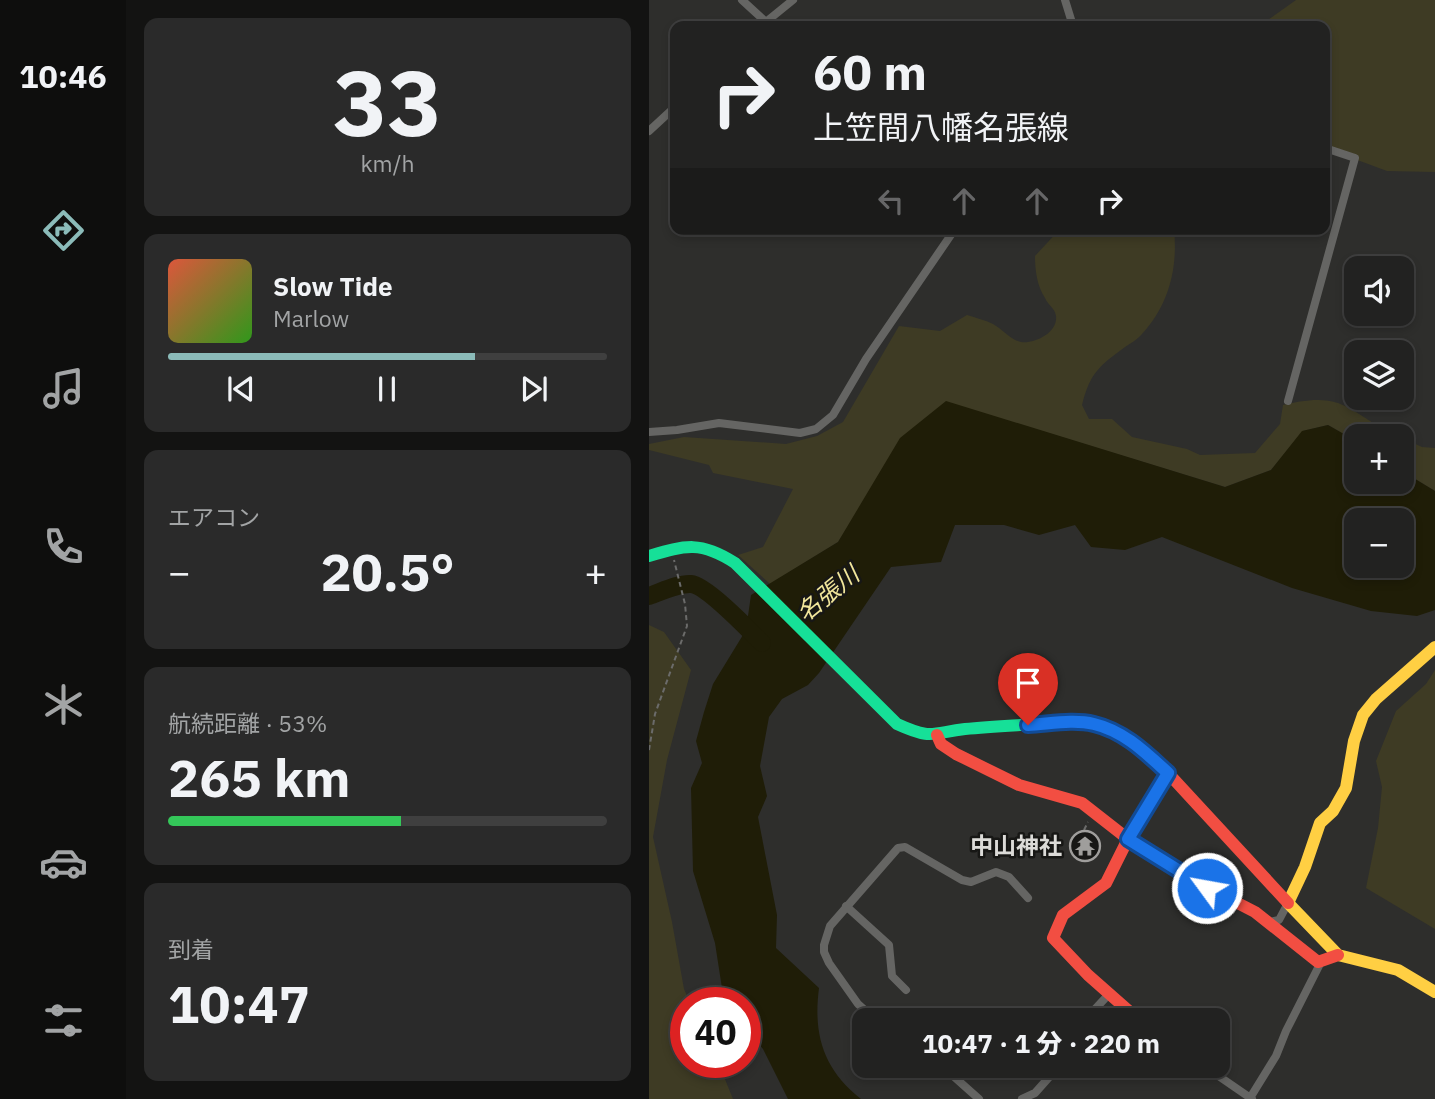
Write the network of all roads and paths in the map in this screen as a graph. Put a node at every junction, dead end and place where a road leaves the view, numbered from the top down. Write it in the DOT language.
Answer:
graph roads {
  1 [pos="742,0"];
  2 [pos="793,0"];
  3 [pos="1065,0"];
  4 [pos="760,21"];
  5 [pos="767,21"];
  6 [pos="1071,21"];
  7 [pos="670,112"];
  8 [pos="649,131"];
  9 [pos="1330,150"];
  10 [pos="951,235"];
  11 [pos="1288,401"];
  12 [pos="649,432"];
  13 [pos="666,551"];
  14 [pos="649,556"];
  15 [pos="1435,647"];
  16 [pos="937,735"];
  17 [pos="649,750"];
  18 [pos="1168,773"];
  19 [pos="1128,839"];
  20 [pos="1028,898"];
  21 [pos="1288,903"];
  22 [pos="846,906"];
  23 [pos="1269,922"];
  24 [pos="1338,955"];
  25 [pos="1321,962"];
  26 [pos="906,990"];
  27 [pos="1435,992"];
  28 [pos="1109,994"];
  29 [pos="862,1008"];
  30 [pos="1096,1008"];
  31 [pos="1125,1008"];
  32 [pos="955,1078"];
  33 [pos="1050,1078"];
  34 [pos="1222,1078"];
  35 [pos="1035,1097"];
  36 [pos="1251,1098"];
  37 [pos="979,1099"];
  38 [pos="1022,1099"];
  1 -- 4 [label="street"];
  2 -- 5 [label="street"];
  3 -- 6 [label="street"];
  7 -- 8 [label="street"];
  9 -- 11 [label="street"];
  10 -- 12 [label="street"];
  13 -- 14 [label="main road"];
  13 -- 16 [label="main road"];
  13 -- 17 [label="path"];
  15 -- 21 [label="main road"];
  16 -- 18 [label="main road"];
  16 -- 19 [label="main road"];
  18 -- 19 [label="main road"];
  18 -- 21 [label="main road"];
  19 -- 23 [label="main road"];
  19 -- 28 [label="main road"];
  20 -- 22 [label="street"];
  21 -- 23 [label="street"];
  21 -- 24 [label="main road"];
  22 -- 26 [label="street"];
  22 -- 29 [label="street"];
  23 -- 25 [label="main road"];
  24 -- 25 [label="main road"];
  24 -- 27 [label="main road"];
  25 -- 36 [label="street"];
  28 -- 30 [label="street"];
  28 -- 31 [label="main road"];
  32 -- 37 [label="street"];
  33 -- 35 [label="street"];
  34 -- 36 [label="street"];
  35 -- 38 [label="street"];
}
